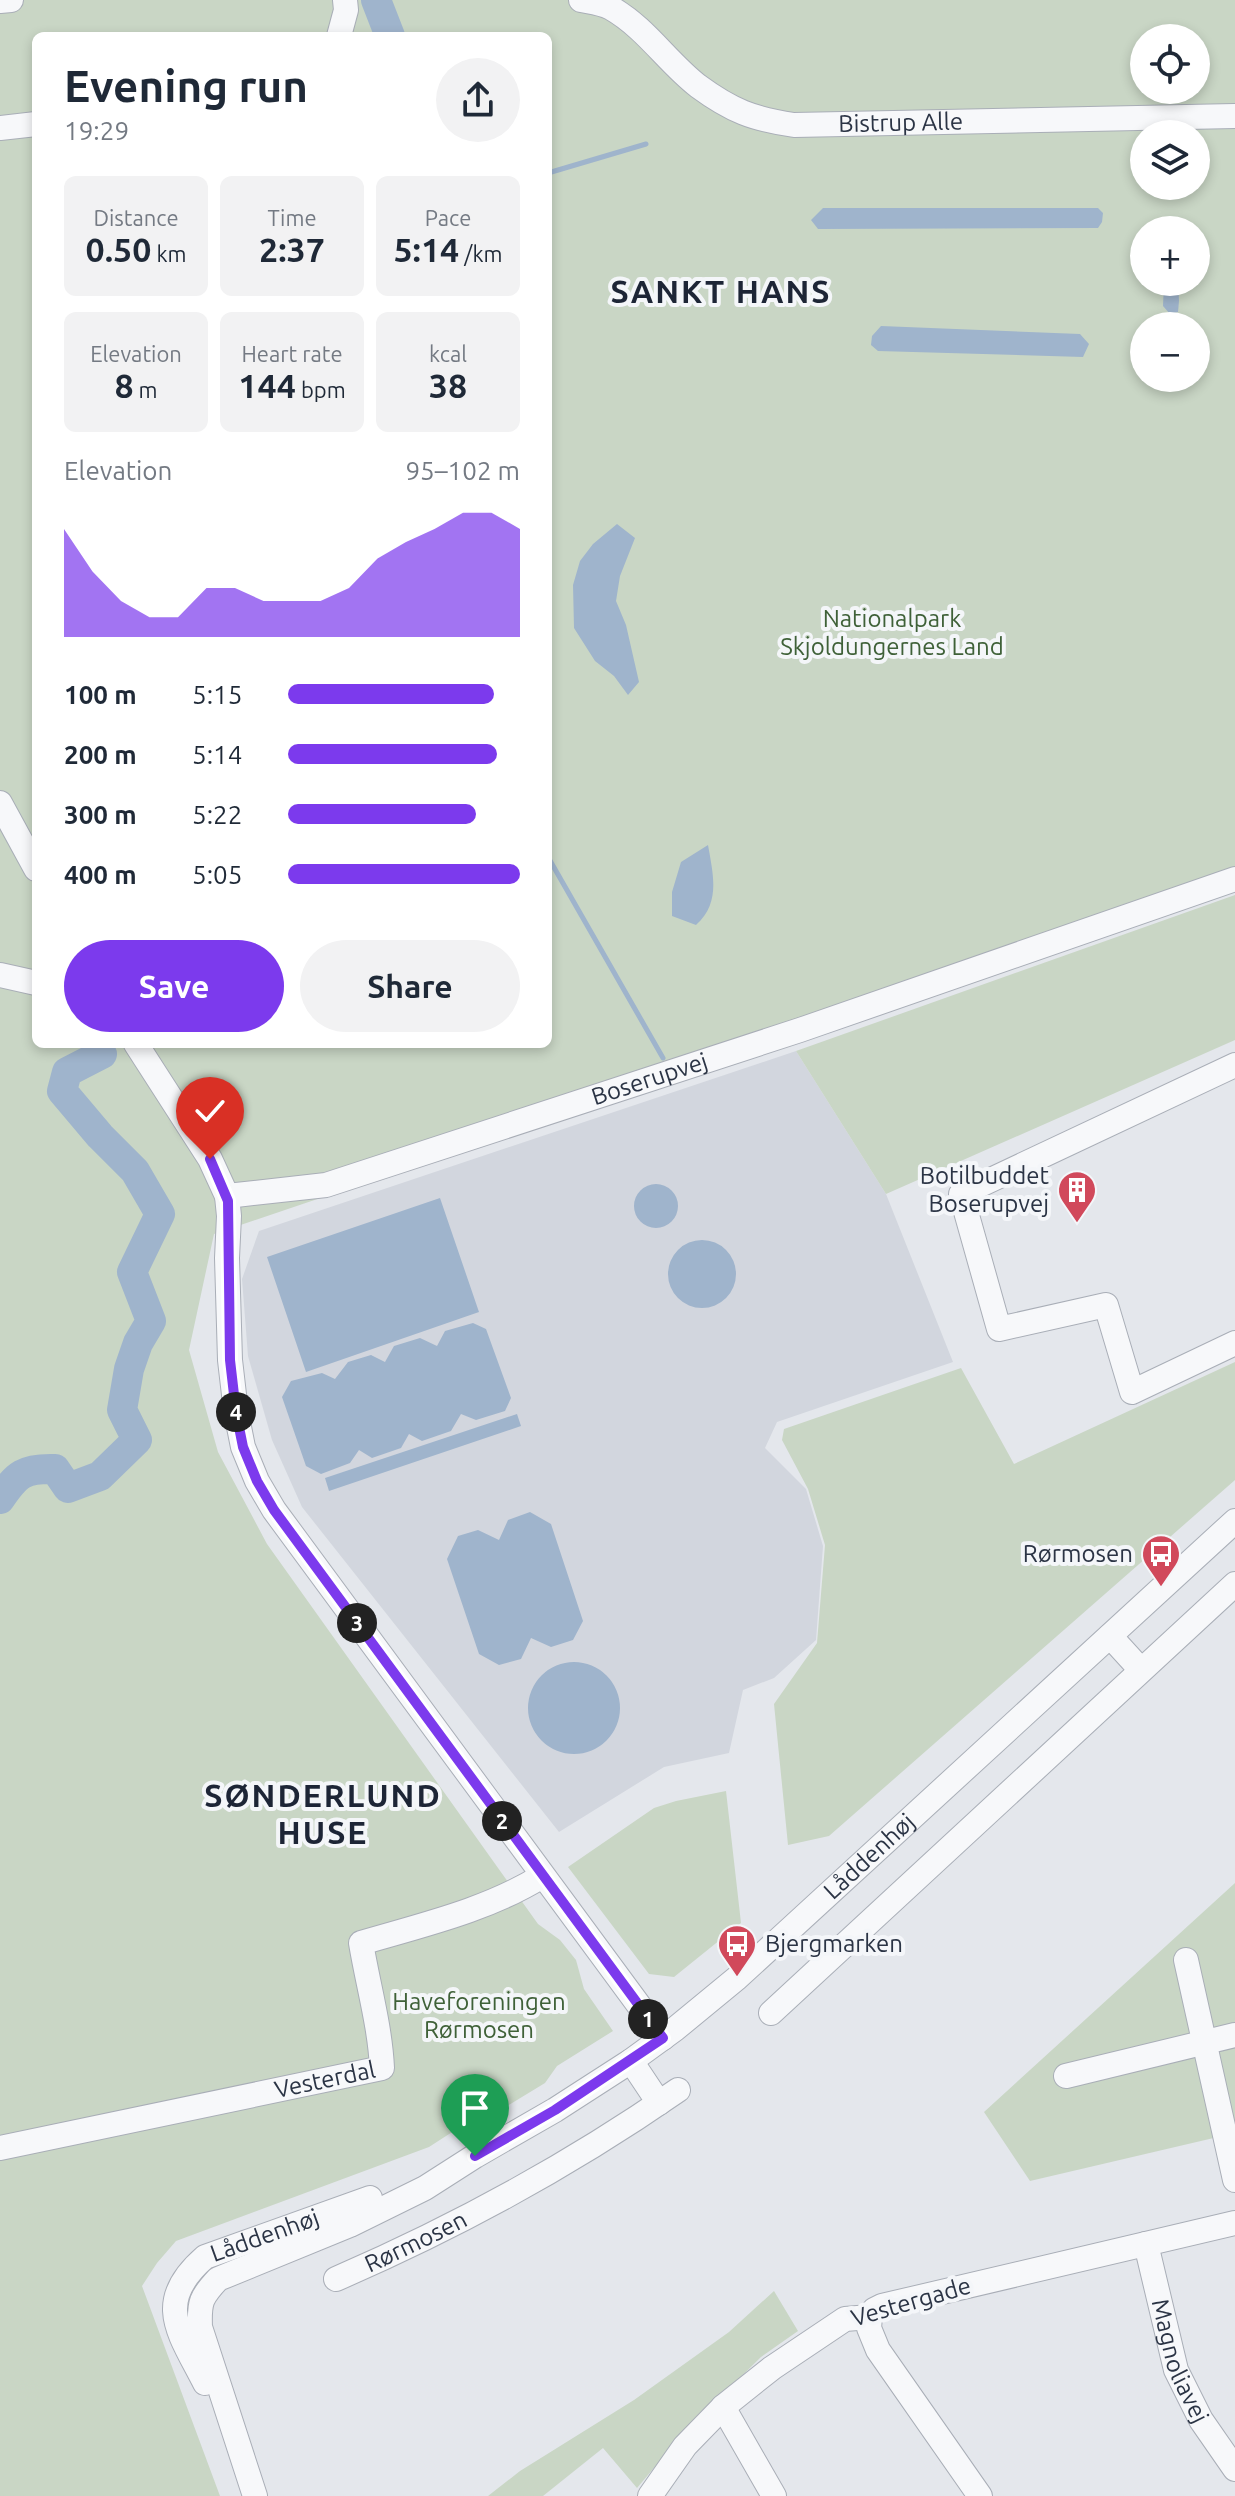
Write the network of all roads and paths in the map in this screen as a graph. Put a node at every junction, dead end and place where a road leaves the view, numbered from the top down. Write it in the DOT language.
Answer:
graph roads {
  1 [pos="11,0"];
  2 [pos="345,0"];
  3 [pos="581,0"];
  4 [pos="0,1"];
  5 [pos="340,32"];
  6 [pos="1235,116"];
  7 [pos="32,124"];
  8 [pos="0,128"];
  9 [pos="0,803"];
  10 [pos="32,862"];
  11 [pos="1235,879"];
  12 [pos="0,975"];
  13 [pos="32,982"];
  14 [pos="139,1048"];
  15 [pos="1235,1065"];
  16 [pos="227,1196"];
  17 [pos="1235,1343"];
  18 [pos="1235,1521"];
  19 [pos="1235,1584"];
  20 [pos="1110,1636"];
  21 [pos="1141,1670"];
  22 [pos="542,1876"];
  23 [pos="1186,1960"];
  24 [pos="771,2013"];
  25 [pos="1235,2035"];
  26 [pos="663,2038"];
  27 [pos="1203,2043"];
  28 [pos="631,2061"];
  29 [pos="1066,2076"];
  30 [pos="0,2148"];
  31 [pos="1235,2180"];
  32 [pos="1235,2223"];
  33 [pos="1146,2244"];
  34 [pos="336,2279"];
  35 [pos="870,2317"];
  36 [pos="723,2407"];
  37 [pos="1235,2469"];
  38 [pos="255,2496"];
  39 [pos="650,2496"];
  40 [pos="774,2496"];
  41 [pos="980,2496"];
  1 -- 4 [label="street"];
  2 -- 5 [label="street"];
  3 -- 6 [label="street, Bistrup Alle"];
  7 -- 8 [label="street"];
  9 -- 10 [label="street"];
  11 -- 16 [label="street, Boserupvej"];
  12 -- 13 [label="street"];
  14 -- 16 [label="street"];
  15 -- 17 [label="street"];
  16 -- 22 [label="street"];
  18 -- 20 [label="street, Låddenhøj"];
  19 -- 21 [label="street"];
  20 -- 21 [label="street"];
  20 -- 26 [label="street, Låddenhøj"];
  21 -- 24 [label="street"];
  22 -- 26 [label="street"];
  22 -- 30 [label="street, Vesterdal"];
  23 -- 27 [label="street"];
  25 -- 27 [label="street"];
  26 -- 28 [label="street, Låddenhøj"];
  27 -- 29 [label="street"];
  27 -- 31 [label="street"];
  28 -- 34 [label="street, Rørmosen"];
  28 -- 38 [label="street, Låddenhøj"];
  32 -- 33 [label="street, Vestergade"];
  33 -- 35 [label="street, Vestergade"];
  33 -- 37 [label="street, Magnoliavej"];
  35 -- 36 [label="street, Vestergade"];
  35 -- 41 [label="street"];
  36 -- 39 [label="street, Vestergade"];
  36 -- 40 [label="street"];
}
